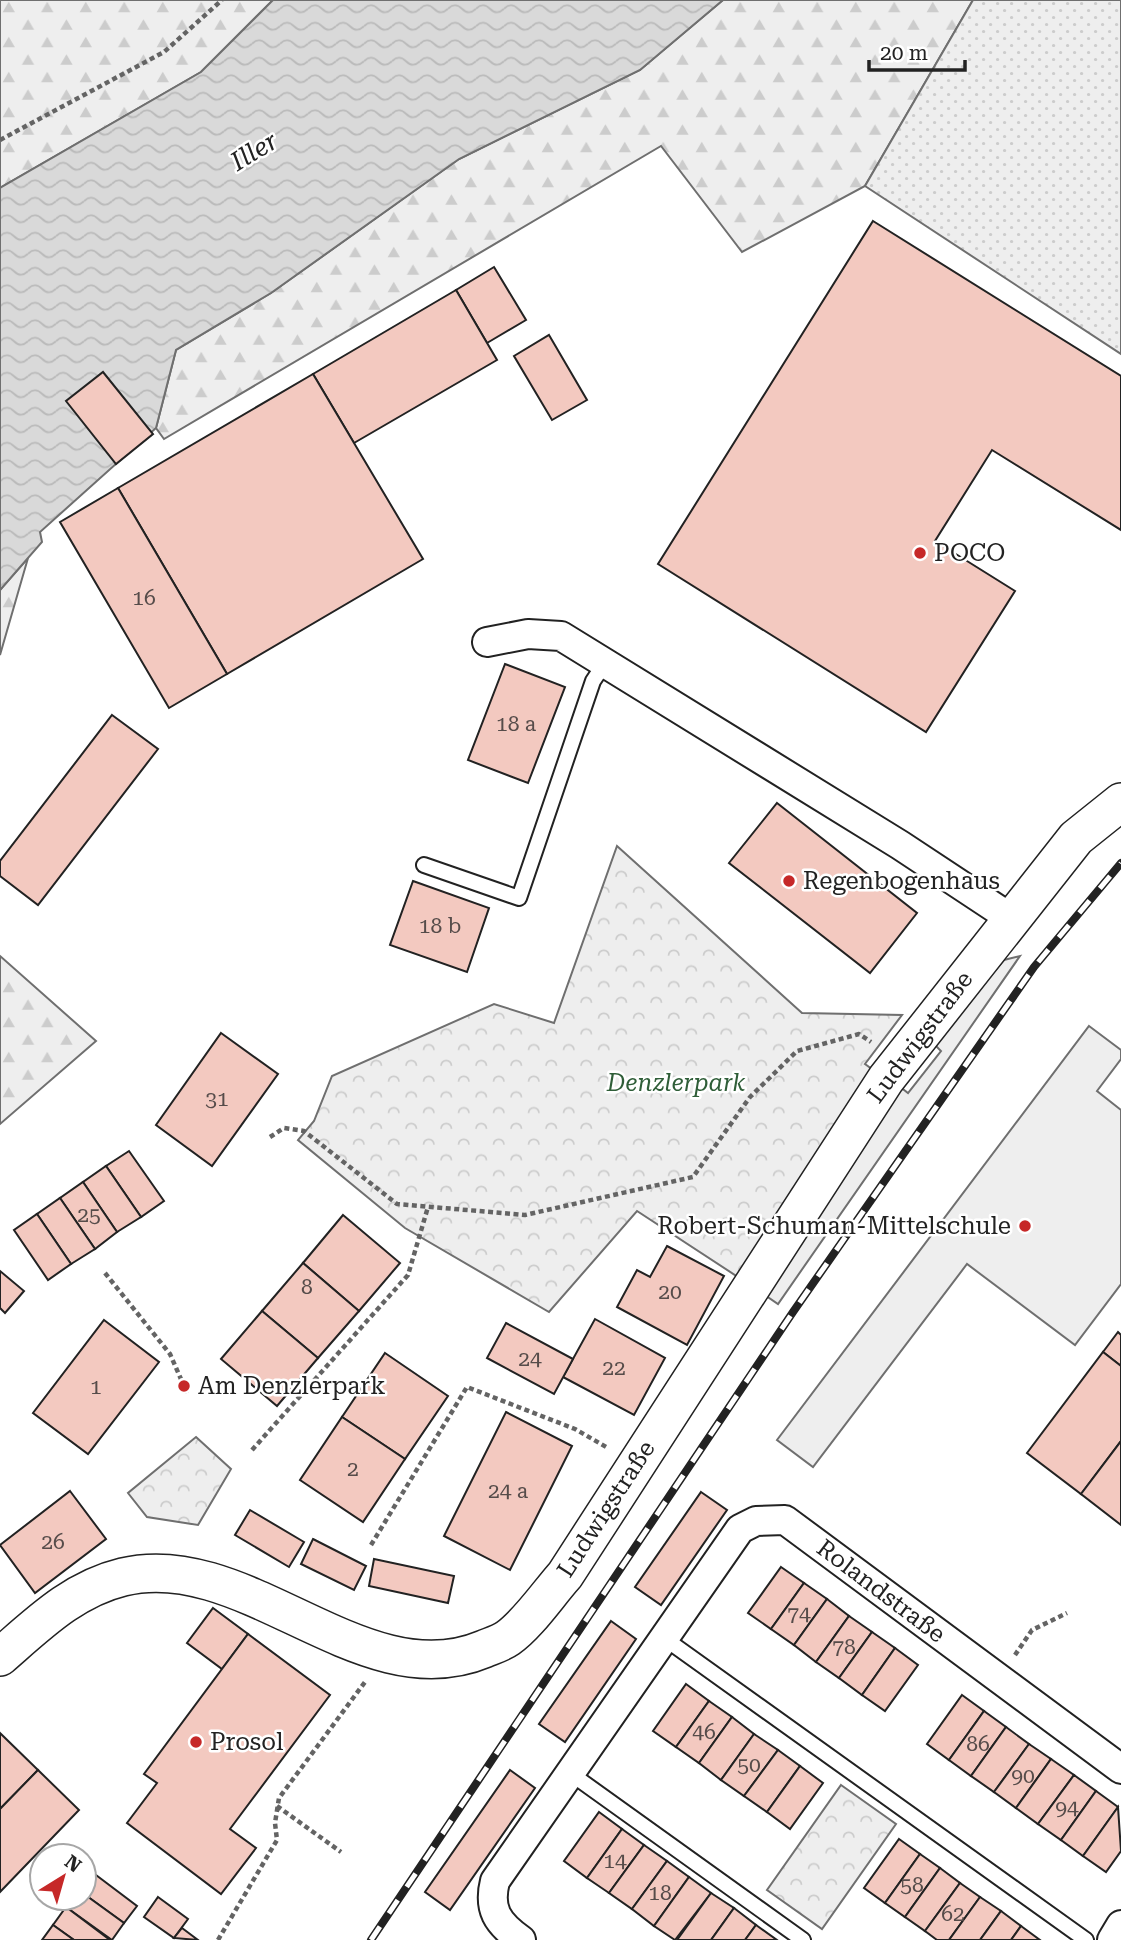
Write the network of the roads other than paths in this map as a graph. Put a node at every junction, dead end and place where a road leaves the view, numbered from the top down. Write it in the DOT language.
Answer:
graph roads {
  1 [pos="487,642"];
  2 [pos="605,663"];
  3 [pos="1121,802"];
  4 [pos="424,865"];
  5 [pos="1012,919"];
  6 [pos="664,1638"];
  7 [pos="0,1657"];
  8 [pos="1121,1769"];
  9 [pos="570,1773"];
  10 [pos="1121,1925"];
  11 [pos="521,1940"];
  12 [pos="803,1940"];
  13 [pos="1086,1940"];
  14 [pos="1112,1940"];
  1 -- 2 [label="street"];
  2 -- 4 [label="lane"];
  2 -- 5 [label="street"];
  3 -- 5 [label="street, Ludwigstraße"];
  5 -- 7 [label="street, Ludwigstraße"];
  6 -- 8 [label="street, Rolandstraße"];
  6 -- 9 [label="street, Rolandstraße"];
  6 -- 13 [label="lane"];
  9 -- 11 [label="street, Rolandstraße"];
  9 -- 12 [label="lane"];
  10 -- 14 [label="street"];
}
